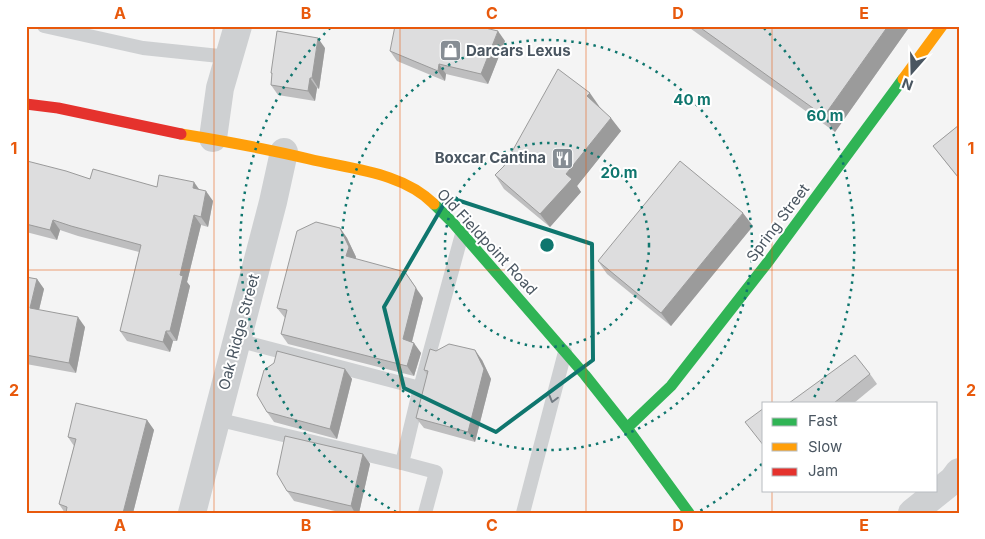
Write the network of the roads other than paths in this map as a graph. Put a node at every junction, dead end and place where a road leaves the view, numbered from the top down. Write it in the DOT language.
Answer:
graph roads {
  1 [pos="44,26"];
  2 [pos="238,26"];
  3 [pos="942,26"];
  4 [pos="229,57"];
  5 [pos="26,104"];
  6 [pos="213,138"];
  7 [pos="284,152"];
  8 [pos="462,234"];
  9 [pos="237,340"];
  10 [pos="565,352"];
  11 [pos="420,388"];
  12 [pos="216,419"];
  13 [pos="627,428"];
  14 [pos="402,462"];
  15 [pos="959,472"];
  16 [pos="192,513"];
  17 [pos="425,513"];
  18 [pos="523,513"];
  19 [pos="689,513"];
  20 [pos="912,513"];
  1 -- 4 [label="lane"];
  2 -- 4 [label="street"];
  3 -- 13 [label="main road, Spring Street"];
  4 -- 6 [label="street"];
  5 -- 6 [label="main road, Old Fieldpoint Road"];
  6 -- 7 [label="main road, Old Fieldpoint Road"];
  7 -- 8 [label="main road, Old Fieldpoint Road"];
  7 -- 9 [label="street, Oak Ridge Street"];
  8 -- 10 [label="main road, Old Fieldpoint Road"];
  8 -- 11 [label="lane"];
  9 -- 11 [label="lane"];
  9 -- 12 [label="street, Oak Ridge Street"];
  10 -- 13 [label="main road, Old Fieldpoint Road"];
  10 -- 18 [label="lane, one-way"];
  11 -- 14 [label="lane"];
  12 -- 14 [label="lane"];
  12 -- 16 [label="street, Oak Ridge Street"];
  13 -- 19 [label="main road, Old Fieldpoint Road"];
  14 -- 17 [label="lane"];
  15 -- 20 [label="street"];
}
